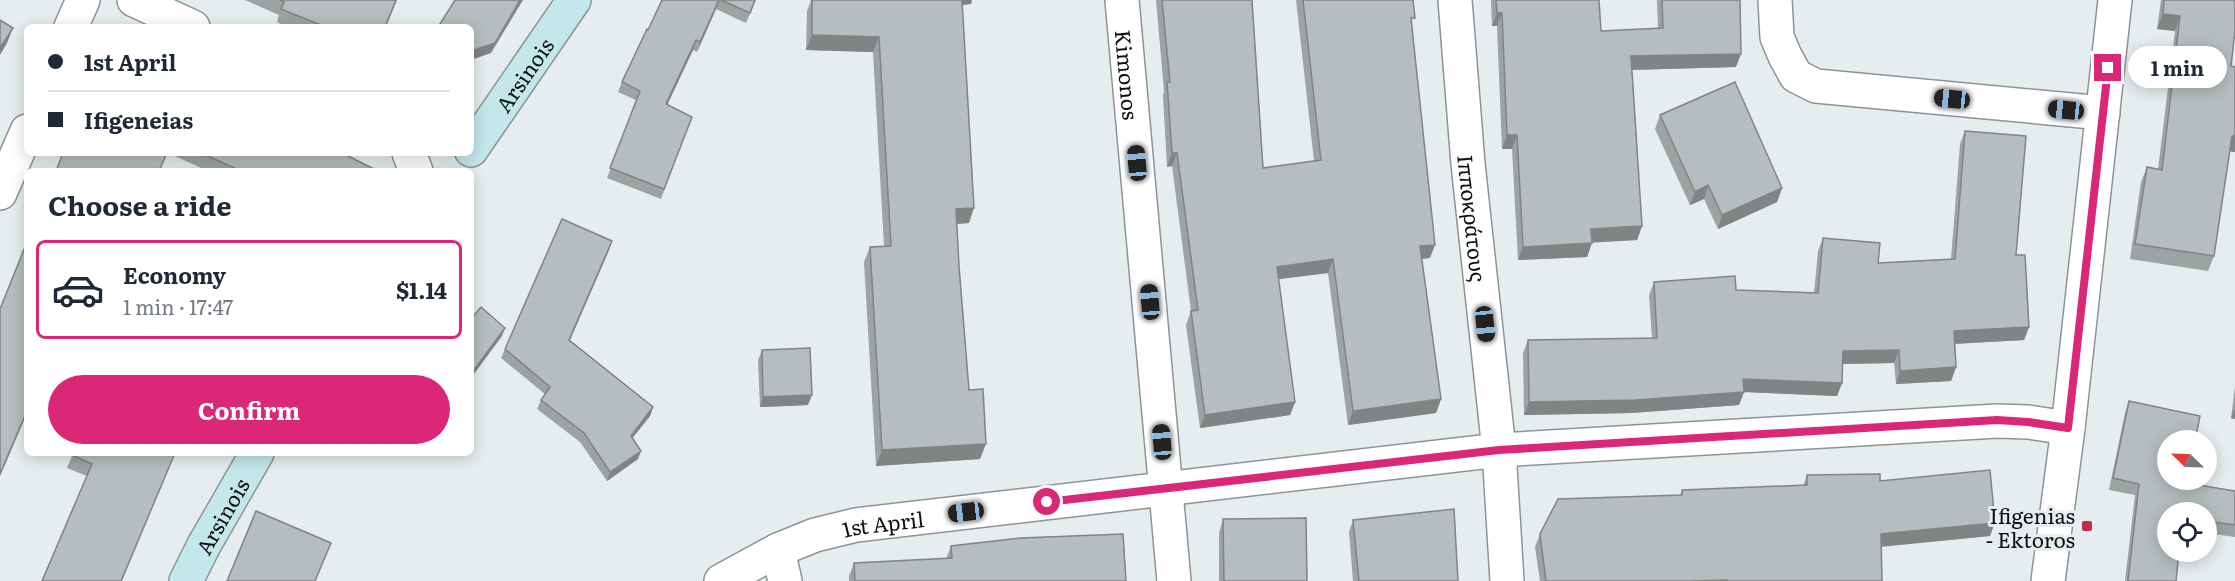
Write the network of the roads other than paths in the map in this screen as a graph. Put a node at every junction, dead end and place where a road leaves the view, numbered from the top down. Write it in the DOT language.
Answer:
graph roads {
  1 [pos="83,0"];
  2 [pos="134,0"];
  3 [pos="574,0"];
  4 [pos="1122,0"];
  5 [pos="1455,0"];
  6 [pos="1775,0"];
  7 [pos="2115,0"];
  8 [pos="72,24"];
  9 [pos="187,24"];
  10 [pos="485,113"];
  11 [pos="2103,113"];
  12 [pos="24,137"];
  13 [pos="474,141"];
  14 [pos="0,193"];
  15 [pos="2068,428"];
  16 [pos="1499,450"];
  17 [pos="255,456"];
  18 [pos="1167,488"];
  19 [pos="781,565"];
  20 [pos="186,581"];
  21 [pos="721,581"];
  22 [pos="1174,581"];
  23 [pos="1507,581"];
  24 [pos="2048,581"];
  1 -- 8 [label="street"];
  2 -- 9 [label="street"];
  3 -- 10 [label="main road, Arsinois"];
  4 -- 18 [label="street, Kimonos"];
  5 -- 16 [label="street, Ιπποκράτους"];
  6 -- 11 [label="street"];
  7 -- 11 [label="street"];
  10 -- 13 [label="main road, Arsinois"];
  11 -- 15 [label="street"];
  12 -- 14 [label="street"];
  15 -- 16 [label="street, 1st April"];
  15 -- 24 [label="street"];
  16 -- 18 [label="street, 1st April"];
  16 -- 23 [label="street, Ιπποκράτους"];
  17 -- 20 [label="main road, Arsinois"];
  18 -- 19 [label="street, 1st April"];
  18 -- 22 [label="street, Kimonos"];
  19 -- 21 [label="street, 1st April"];
}
